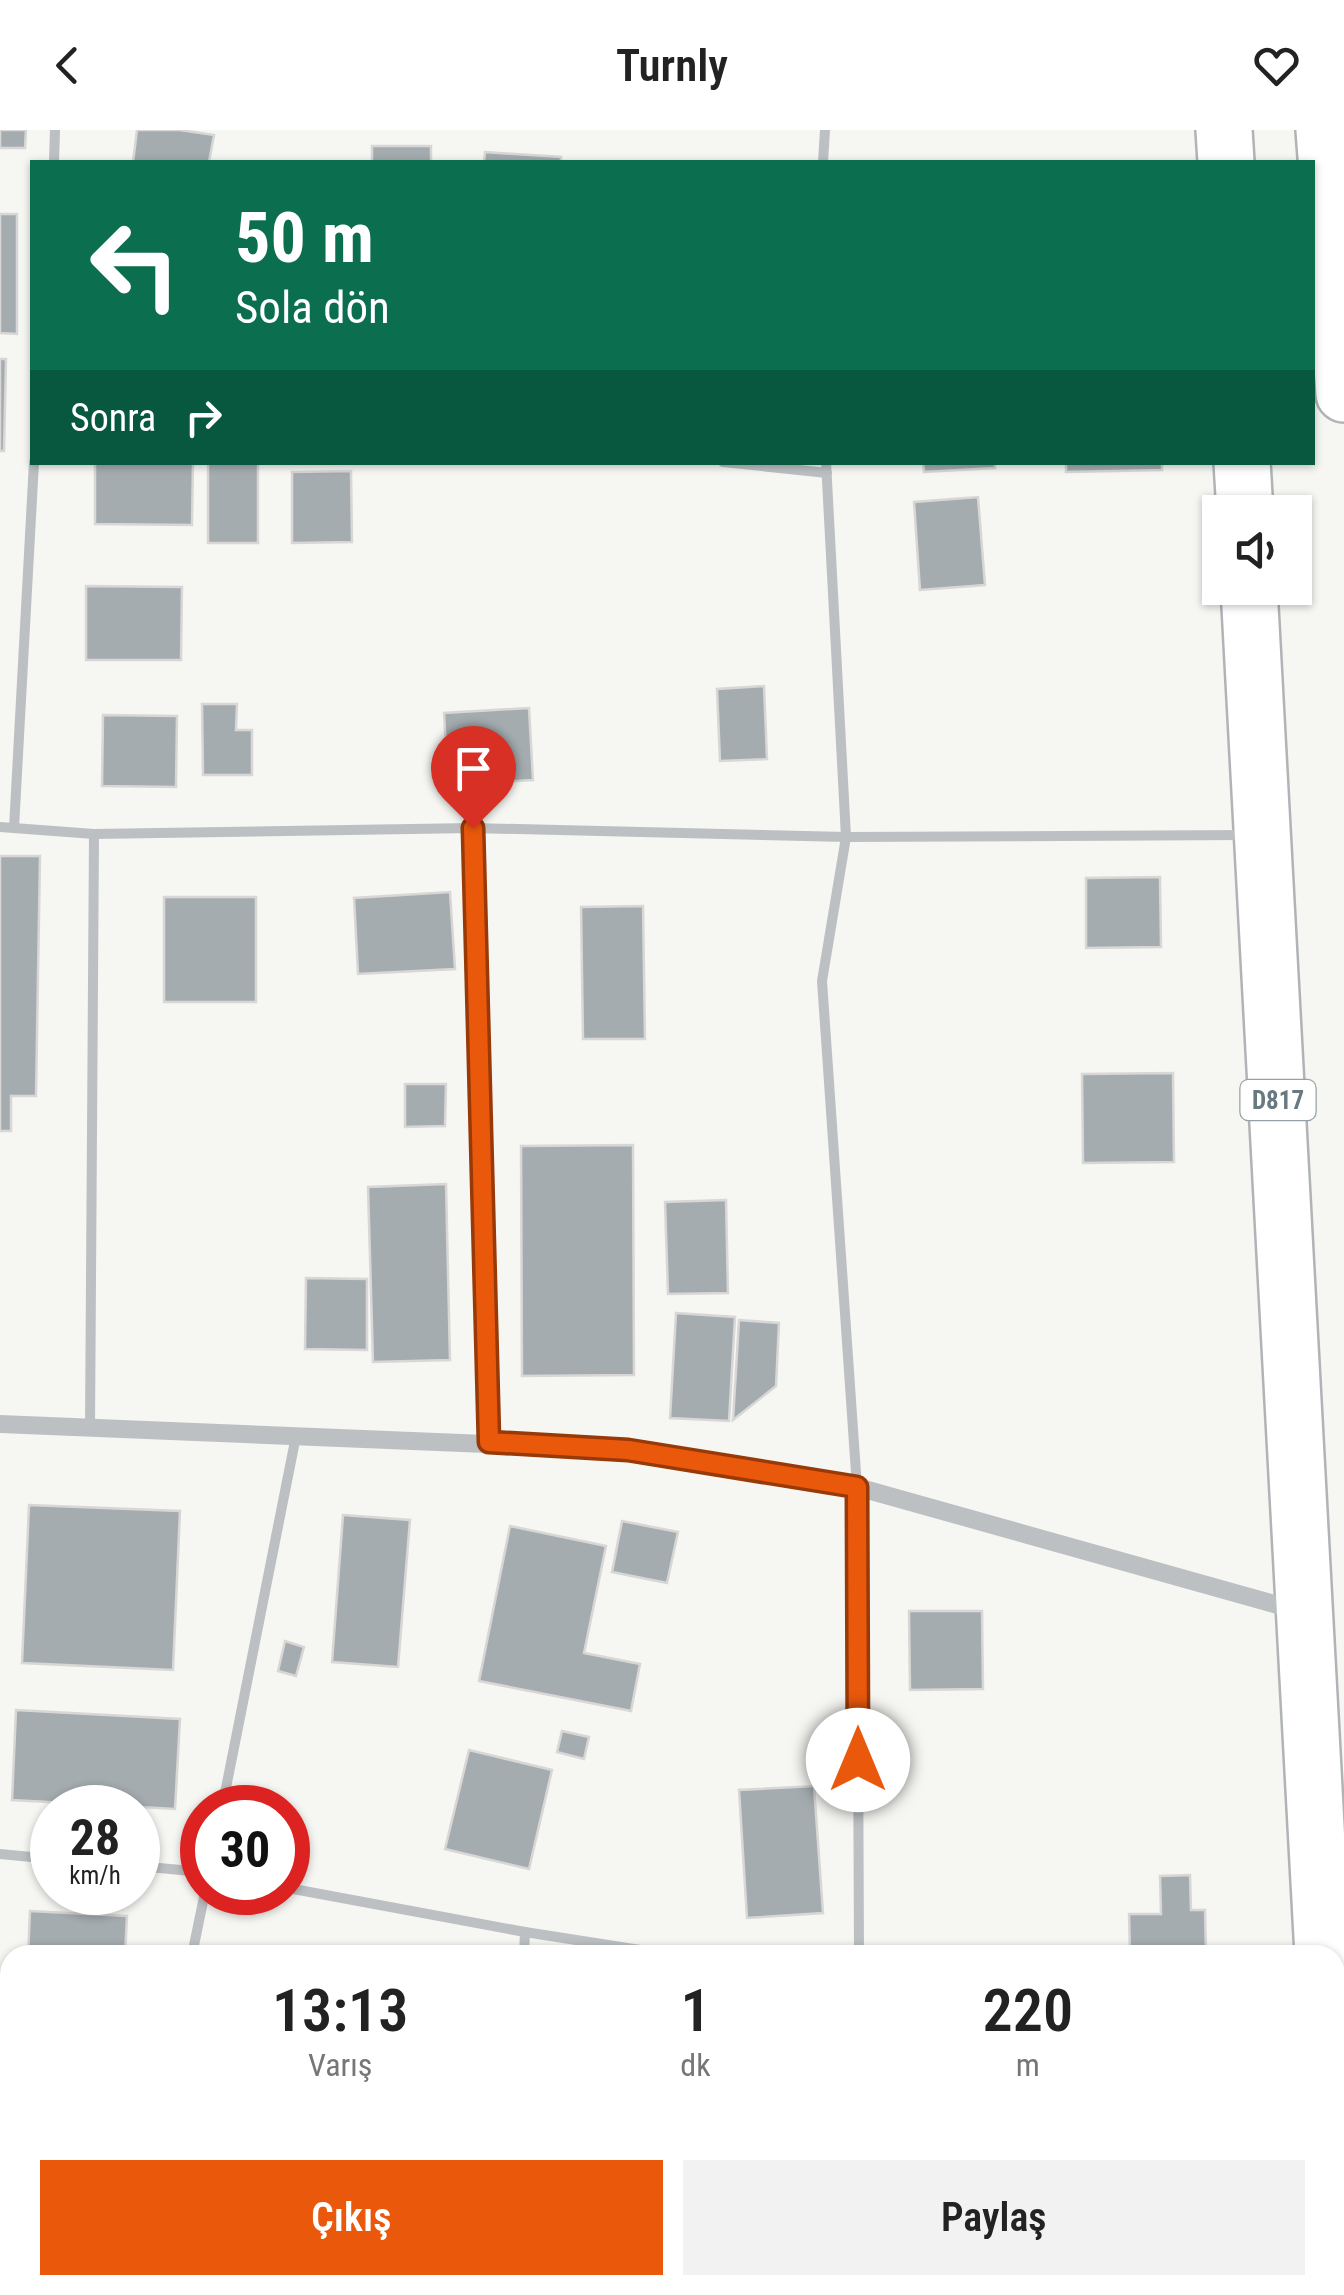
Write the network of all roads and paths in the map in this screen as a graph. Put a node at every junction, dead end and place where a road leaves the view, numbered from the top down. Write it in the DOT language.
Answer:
graph roads {
  1 [pos="55,130"];
  2 [pos="824,130"];
  3 [pos="1224,130"];
  4 [pos="1324,130"];
  5 [pos="54,160"];
  6 [pos="824,160"];
  7 [pos="1226,160"];
  8 [pos="1344,394"];
  9 [pos="34,465"];
  10 [pos="774,465"];
  11 [pos="1242,465"];
  12 [pos="826,468"];
  13 [pos="1244,495"];
  14 [pos="1250,605"];
  15 [pos="0,828"];
  16 [pos="14,828"];
  17 [pos="473,828"];
  18 [pos="94,834"];
  19 [pos="1263,835"];
  20 [pos="846,837"];
  21 [pos="0,1424"];
  22 [pos="90,1429"];
  23 [pos="296,1436"];
  24 [pos="489,1442"];
  25 [pos="857,1487"];
  26 [pos="1306,1613"];
  27 [pos="227,1785"];
  28 [pos="0,1854"];
  29 [pos="30,1856"];
  30 [pos="310,1892"];
  31 [pos="200,1915"];
  32 [pos="525,1932"];
  33 [pos="194,1945"];
  34 [pos="524,1945"];
  35 [pos="608,1945"];
  36 [pos="859,1945"];
  37 [pos="1322,1945"];
  1 -- 5 [label="street"];
  2 -- 6 [label="street"];
  3 -- 7 [label="highway"];
  4 -- 8 [label="highway"];
  9 -- 16 [label="street"];
  10 -- 12 [label="street"];
  11 -- 13 [label="highway"];
  12 -- 20 [label="street"];
  14 -- 19 [label="highway, D817"];
  15 -- 16 [label="street"];
  16 -- 18 [label="street"];
  17 -- 18 [label="street"];
  17 -- 20 [label="street"];
  17 -- 24 [label="street"];
  18 -- 22 [label="street"];
  19 -- 20 [label="street"];
  19 -- 26 [label="highway, D817"];
  20 -- 25 [label="street"];
  21 -- 22 [label="street"];
  22 -- 23 [label="street"];
  23 -- 24 [label="street"];
  23 -- 27 [label="street"];
  24 -- 25 [label="street"];
  25 -- 26 [label="street"];
  25 -- 36 [label="street"];
  26 -- 37 [label="highway, D817"];
  28 -- 29 [label="street"];
  30 -- 32 [label="street"];
  31 -- 33 [label="street"];
  32 -- 34 [label="street"];
  32 -- 35 [label="street"];
}
